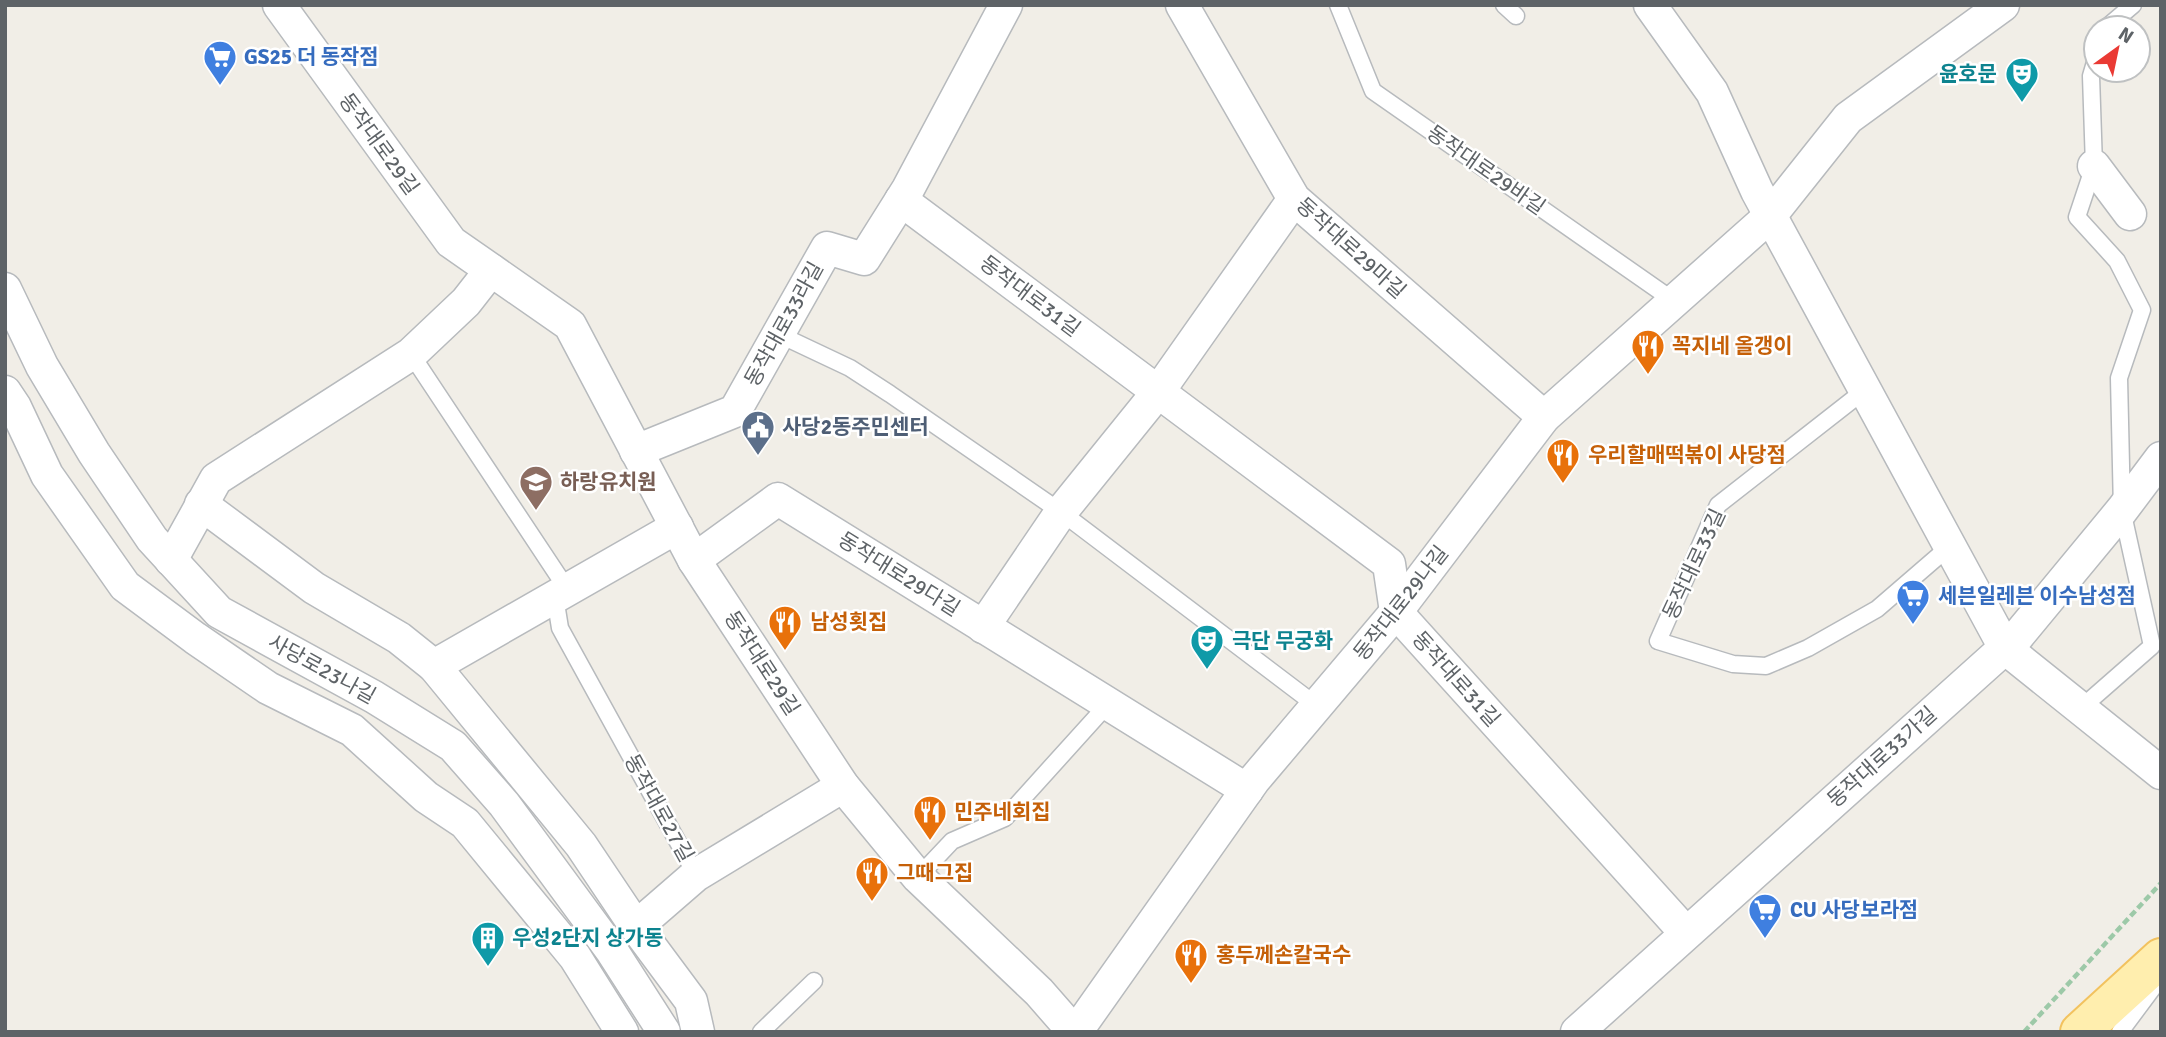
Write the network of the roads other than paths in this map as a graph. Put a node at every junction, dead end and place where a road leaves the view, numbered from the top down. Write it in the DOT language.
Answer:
graph roads {
  1 [pos="279,5"];
  2 [pos="1006,5"];
  3 [pos="1182,5"];
  4 [pos="1338,5"];
  5 [pos="1650,5"];
  6 [pos="2003,5"];
  7 [pos="2091,84"];
  8 [pos="2094,166"];
  9 [pos="1294,199"];
  10 [pos="901,200"];
  11 [pos="2130,214"];
  12 [pos="1770,216"];
  13 [pos="491,270"];
  14 [pos="5,289"];
  15 [pos="1674,301"];
  16 [pos="778,334"];
  17 [pos="411,354"];
  18 [pos="1865,390"];
  19 [pos="5,392"];
  20 [pos="1158,392"];
  21 [pos="1544,417"];
  22 [pos="636,451"];
  23 [pos="2161,458"];
  24 [pos="201,504"];
  25 [pos="2122,510"];
  26 [pos="1061,512"];
  27 [pos="677,527"];
  28 [pos="1950,546"];
  29 [pos="171,560"];
  30 [pos="694,560"];
  31 [pos="555,597"];
  32 [pos="1396,612"];
  33 [pos="983,627"];
  34 [pos="2005,648"];
  35 [pos="291,653"];
  36 [pos="434,666"];
  37 [pos="268,688"];
  38 [pos="1108,704"];
  39 [pos="1317,706"];
  40 [pos="2080,709"];
  41 [pos="2161,773"];
  42 [pos="843,786"];
  43 [pos="1247,790"];
  44 [pos="696,874"];
  45 [pos="918,877"];
  46 [pos="636,927"];
  47 [pos="1686,933"];
  48 [pos="2161,958"];
  49 [pos="2161,977"];
  50 [pos="814,981"];
  51 [pos="622,1032"];
  52 [pos="664,1032"];
  53 [pos="698,1032"];
  54 [pos="761,1032"];
  55 [pos="1075,1032"];
  56 [pos="1577,1032"];
  57 [pos="2080,1032"];
  58 [pos="2120,1032"];
  1 -- 13 [label="street, 동작대로29길"];
  2 -- 10 [label="street, 동작대로33라길"];
  3 -- 9 [label="street, 동작대로29마길"];
  4 -- 15 [label="lane, 동작대로29바길"];
  5 -- 12 [label="street"];
  6 -- 12 [label="street, 동작대로29나길"];
  7 -- 8 [label="lane"];
  8 -- 11 [label="street"];
  8 -- 25 [label="lane"];
  9 -- 20 [label="street"];
  9 -- 21 [label="street, 동작대로29마길"];
  10 -- 16 [label="street, 동작대로33라길"];
  10 -- 20 [label="street, 동작대로31길"];
  12 -- 15 [label="street, 동작대로29나길"];
  12 -- 18 [label="street"];
  13 -- 17 [label="street"];
  13 -- 22 [label="street, 동작대로29길"];
  14 -- 29 [label="street, 사당로23나길"];
  15 -- 21 [label="street, 동작대로29나길"];
  16 -- 22 [label="street, 동작대로33라길"];
  16 -- 26 [label="lane"];
  17 -- 24 [label="street"];
  17 -- 31 [label="lane, 동작대로27길"];
  18 -- 28 [label="street"];
  18 -- 28 [label="lane, 동작대로33길"];
  19 -- 37 [label="street, 사당로23나길"];
  20 -- 26 [label="street"];
  20 -- 32 [label="street, 동작대로31길"];
  21 -- 32 [label="street, 동작대로29나길"];
  22 -- 27 [label="street, 동작대로29길"];
  23 -- 25 [label="street, 동작대로33가길"];
  24 -- 29 [label="street"];
  24 -- 36 [label="street"];
  25 -- 34 [label="street, 동작대로33가길"];
  25 -- 40 [label="lane"];
  26 -- 33 [label="street"];
  26 -- 39 [label="lane"];
  27 -- 30 [label="street, 동작대로29길"];
  27 -- 31 [label="street"];
  28 -- 34 [label="street"];
  29 -- 35 [label="street, 사당로23나길"];
  30 -- 33 [label="street, 동작대로29다길"];
  30 -- 42 [label="street, 동작대로29길"];
  31 -- 36 [label="street"];
  31 -- 44 [label="lane, 동작대로27길"];
  32 -- 39 [label="street, 동작대로29나길"];
  32 -- 47 [label="street, 동작대로31길"];
  33 -- 38 [label="street, 동작대로29다길"];
  34 -- 40 [label="street"];
  34 -- 47 [label="street, 동작대로33가길"];
  35 -- 37 [label="street"];
  35 -- 52 [label="street, 사당로23나길"];
  36 -- 46 [label="street"];
  37 -- 51 [label="street, 사당로23나길"];
  38 -- 43 [label="street, 동작대로29다길"];
  38 -- 45 [label="lane"];
  39 -- 43 [label="street, 동작대로29나길"];
  40 -- 41 [label="street"];
  42 -- 44 [label="street"];
  42 -- 45 [label="street, 동작대로29길"];
  43 -- 55 [label="street, 동작대로29나길"];
  44 -- 46 [label="street, 동작대로27길"];
  45 -- 55 [label="street, 동작대로29길"];
  46 -- 53 [label="street"];
  47 -- 56 [label="street, 동작대로33가길"];
  48 -- 57 [label="main road"];
  49 -- 58 [label="lane"];
  50 -- 54 [label="lane"];
}
